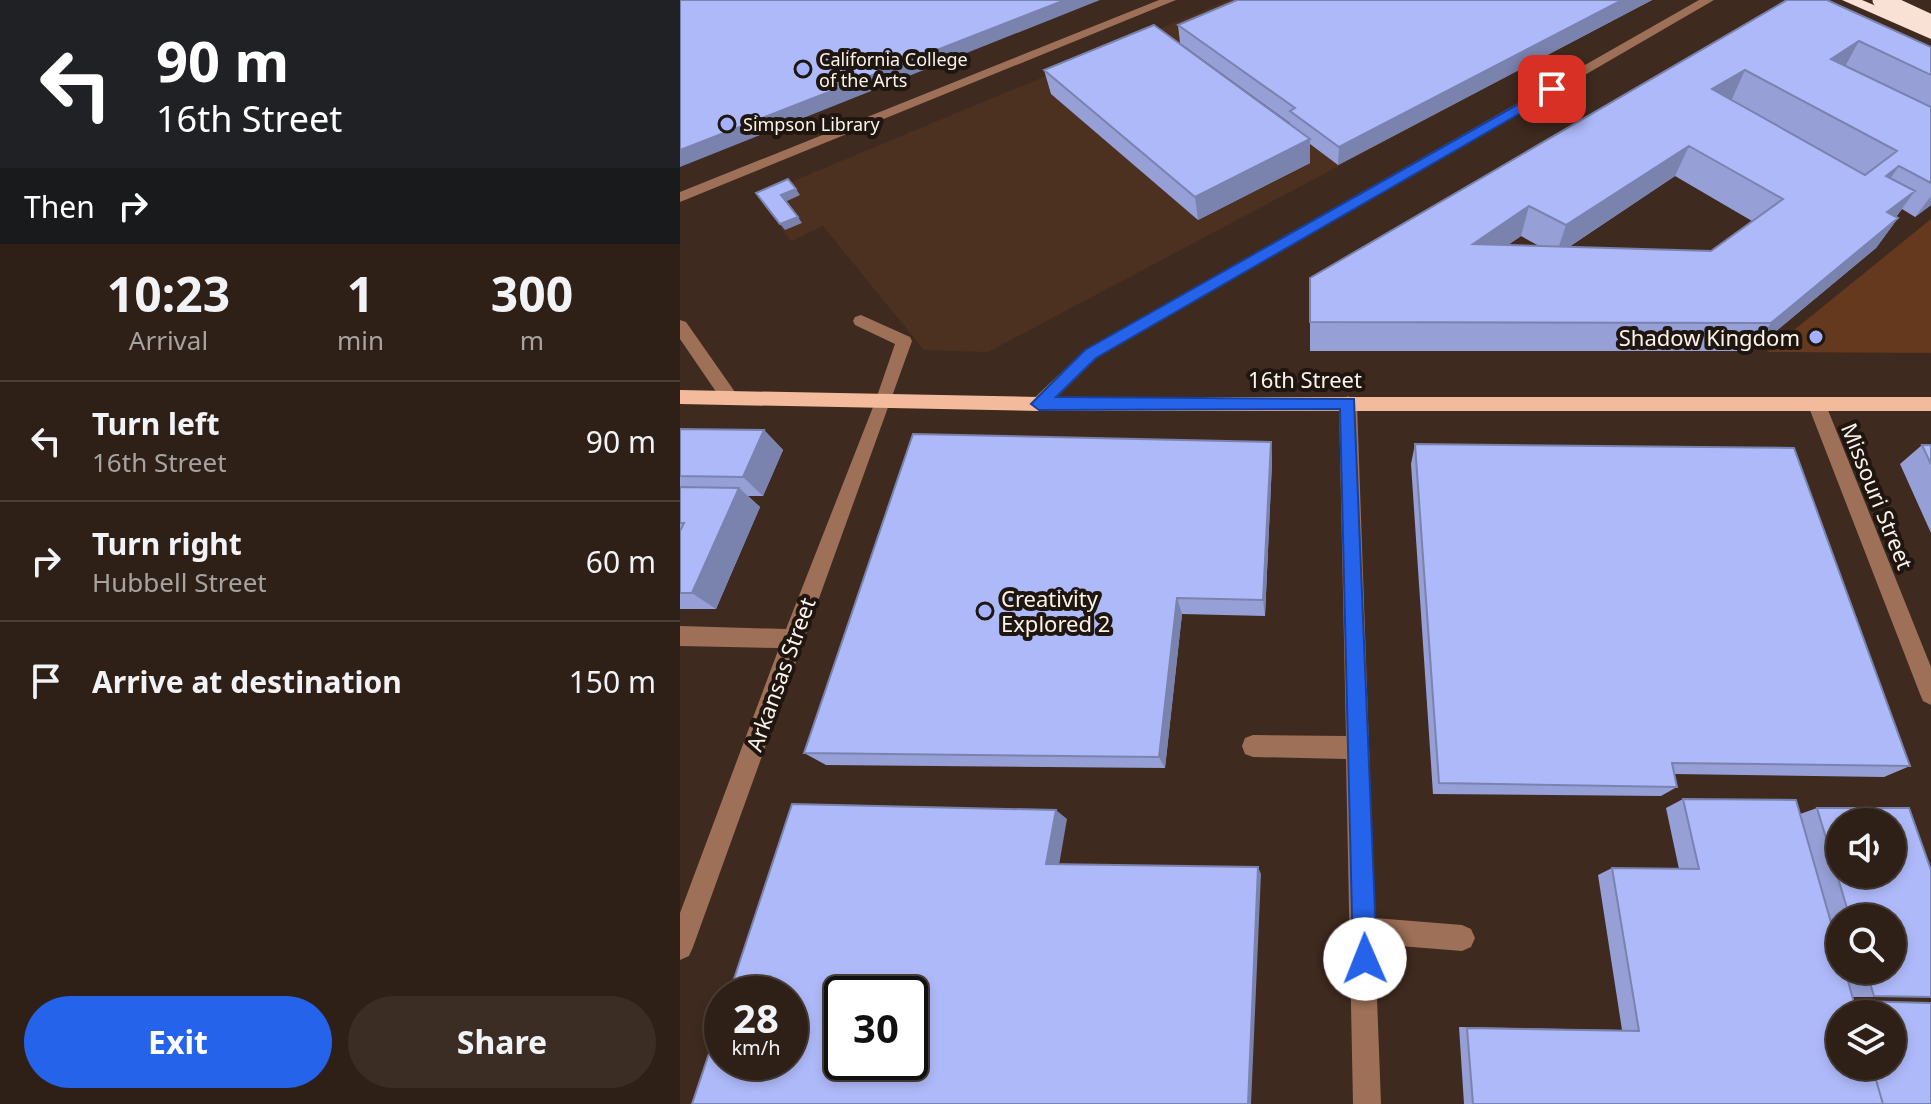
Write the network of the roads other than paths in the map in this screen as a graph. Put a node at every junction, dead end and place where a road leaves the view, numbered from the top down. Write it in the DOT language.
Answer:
graph roads {
  1 [pos="1170,0"];
  2 [pos="1708,0"];
  3 [pos="1849,0"];
  4 [pos="1881,0"];
  5 [pos="1931,23"];
  6 [pos="1931,34"];
  7 [pos="680,197"];
  8 [pos="861,321"];
  9 [pos="680,326"];
  10 [pos="680,397"];
  11 [pos="729,397"];
  12 [pos="884,402"];
  13 [pos="1348,403"];
  14 [pos="1039,404"];
  15 [pos="1931,404"];
  16 [pos="1817,405"];
  17 [pos="680,636"];
  18 [pos="793,639"];
  19 [pos="1931,694"];
  20 [pos="1253,746"];
  21 [pos="1359,748"];
  22 [pos="1365,930"];
  23 [pos="1462,938"];
  24 [pos="680,947"];
  25 [pos="1367,1104"];
  1 -- 7 [label="street"];
  2 -- 14 [label="street"];
  3 -- 6 [label="highway"];
  4 -- 5 [label="highway, bridge"];
  8 -- 12 [label="street, Arkansas Street"];
  9 -- 11 [label="street"];
  10 -- 11 [label="main road, 16th Street"];
  11 -- 12 [label="main road, 16th Street"];
  12 -- 14 [label="main road, 16th Street"];
  12 -- 18 [label="street, Arkansas Street"];
  13 -- 14 [label="main road, 16th Street"];
  13 -- 16 [label="main road, 16th Street"];
  13 -- 21 [label="street"];
  15 -- 16 [label="main road, 16th Street"];
  16 -- 19 [label="street, Missouri Street"];
  17 -- 18 [label="street"];
  18 -- 24 [label="street, Arkansas Street"];
  20 -- 21 [label="street"];
  21 -- 22 [label="street"];
  22 -- 23 [label="street"];
  22 -- 25 [label="street"];
}
